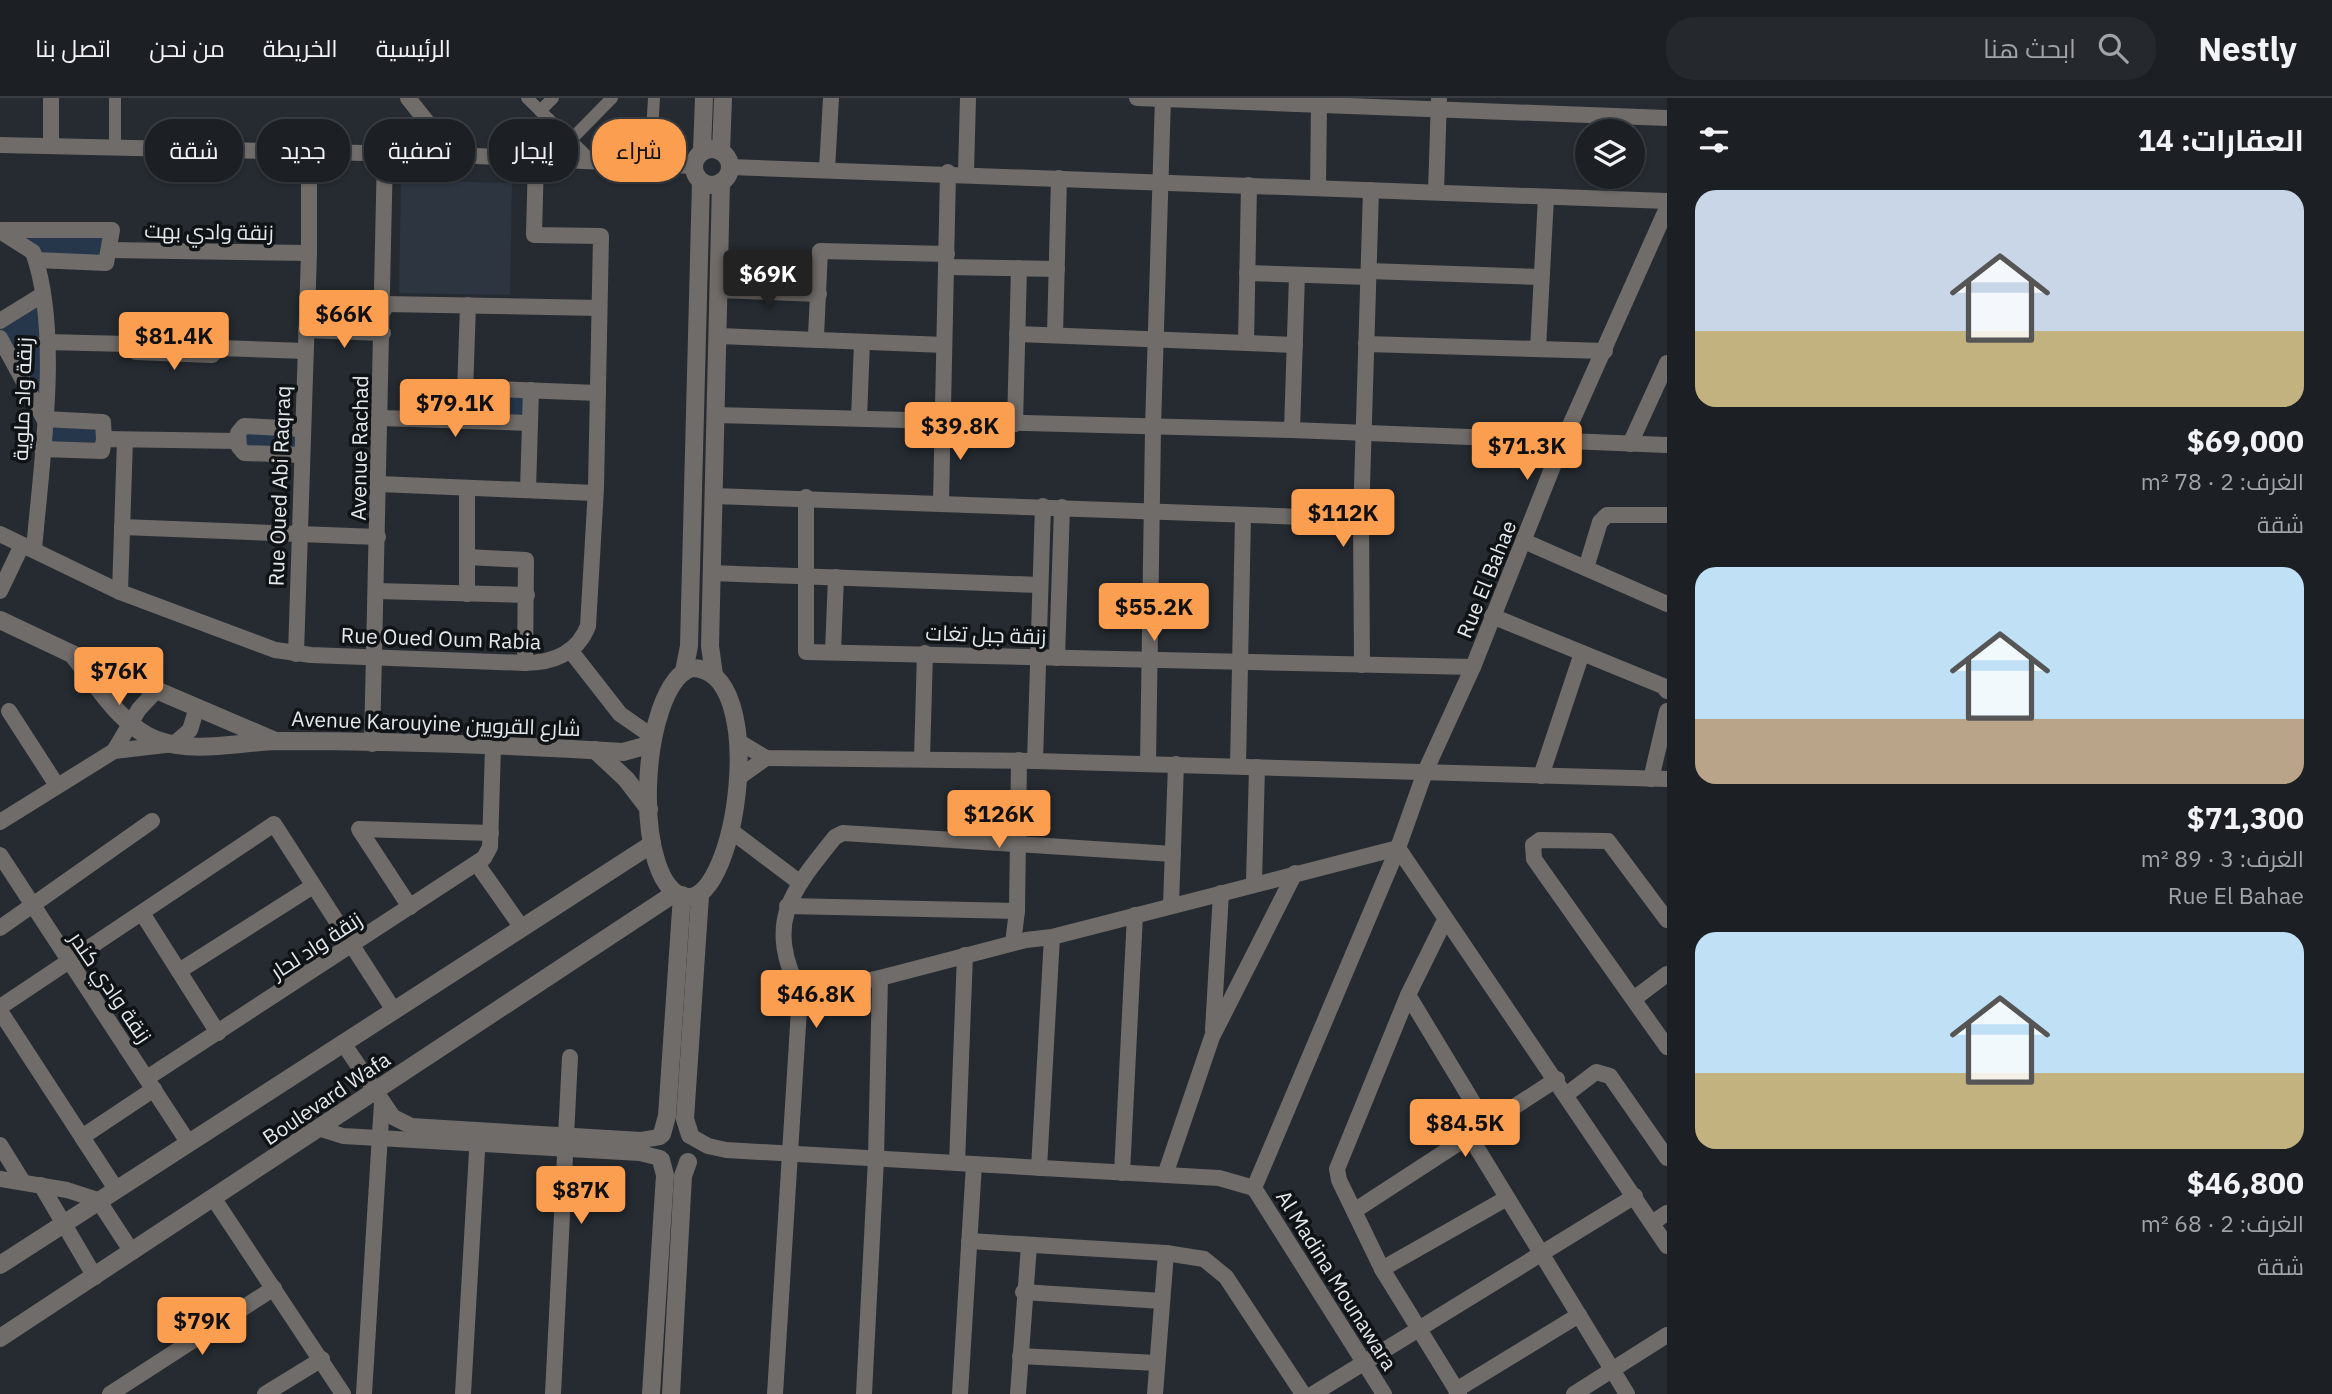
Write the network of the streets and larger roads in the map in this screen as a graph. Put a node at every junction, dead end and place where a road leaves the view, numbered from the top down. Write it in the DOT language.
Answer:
graph roads {
  1 [pos="51,98"];
  2 [pos="115,98"];
  3 [pos="408,98"];
  4 [pos="527,98"];
  5 [pos="553,98"];
  6 [pos="612,98"];
  7 [pos="654,98"];
  8 [pos="704,98"];
  9 [pos="723,98"];
  10 [pos="831,98"];
  11 [pos="968,98"];
  12 [pos="1137,98"];
  13 [pos="1163,98"];
  14 [pos="1242,99"];
  15 [pos="1366,102"];
  16 [pos="1319,103"];
  17 [pos="1439,104"];
  18 [pos="1572,106"];
  19 [pos="540,111"];
  20 [pos="1667,118"];
  21 [pos="425,119"];
  22 [pos="549,119"];
  23 [pos="653,119"];
  24 [pos="578,133"];
  25 [pos="0,145"];
  26 [pos="51,145"];
  27 [pos="115,147"];
  28 [pos="578,147"];
  29 [pos="257,151"];
  30 [pos="578,160"];
  31 [pos="592,161"];
  32 [pos="686,165"];
  33 [pos="699,166"];
  34 [pos="724,167"];
  35 [pos="827,170"];
  36 [pos="948,173"];
  37 [pos="966,173"];
  38 [pos="1059,178"];
  39 [pos="309,182"];
  40 [pos="385,182"];
  41 [pos="535,182"];
  42 [pos="1159,183"];
  43 [pos="1249,186"];
  44 [pos="1318,188"];
  45 [pos="1371,190"];
  46 [pos="1436,192"];
  47 [pos="1546,197"];
  48 [pos="1667,201"];
  49 [pos="1667,208"];
  50 [pos="0,230"];
  51 [pos="109,250"];
  52 [pos="309,253"];
  53 [pos="34,256"];
  54 [pos="947,260"];
  55 [pos="1019,268"];
  56 [pos="1057,269"];
  57 [pos="1247,273"];
  58 [pos="1368,274"];
  59 [pos="1297,275"];
  60 [pos="1541,277"];
  61 [pos="718,290"];
  62 [pos="819,293"];
  63 [pos="42,295"];
  64 [pos="468,305"];
  65 [pos="384,307"];
  66 [pos="307,308"];
  67 [pos="599,308"];
  68 [pos="0,321"];
  69 [pos="306,330"];
  70 [pos="383,332"];
  71 [pos="1017,334"];
  72 [pos="1055,335"];
  73 [pos="718,336"];
  74 [pos="0,338"];
  75 [pos="817,340"];
  76 [pos="1156,340"];
  77 [pos="46,342"];
  78 [pos="862,342"];
  79 [pos="1246,343"];
  80 [pos="1366,344"];
  81 [pos="944,345"];
  82 [pos="1295,345"];
  83 [pos="1538,349"];
  84 [pos="305,351"];
  85 [pos="1605,351"];
  86 [pos="1667,363"];
  87 [pos="466,388"];
  88 [pos="531,390"];
  89 [pos="598,393"];
  90 [pos="715,415"];
  91 [pos="381,418"];
  92 [pos="859,418"];
  93 [pos="44,419"];
  94 [pos="464,421"];
  95 [pos="942,421"];
  96 [pos="530,423"];
  97 [pos="1015,424"];
  98 [pos="1153,428"];
  99 [pos="302,429"];
  100 [pos="1292,430"];
  101 [pos="1363,434"];
  102 [pos="104,439"];
  103 [pos="125,440"];
  104 [pos="238,441"];
  105 [pos="1563,441"];
  106 [pos="1630,444"];
  107 [pos="1667,445"];
  108 [pos="42,450"];
  109 [pos="301,456"];
  110 [pos="379,484"];
  111 [pos="467,488"];
  112 [pos="528,491"];
  113 [pos="595,493"];
  114 [pos="713,496"];
  115 [pos="806,497"];
  116 [pos="941,502"];
  117 [pos="1043,506"];
  118 [pos="1062,507"];
  119 [pos="1151,512"];
  120 [pos="1667,515"];
  121 [pos="1243,516"];
  122 [pos="1361,519"];
  123 [pos="122,527"];
  124 [pos="0,534"];
  125 [pos="298,535"];
  126 [pos="378,537"];
  127 [pos="1524,541"];
  128 [pos="28,548"];
  129 [pos="467,557"];
  130 [pos="1586,568"];
  131 [pos="711,573"];
  132 [pos="806,575"];
  133 [pos="836,577"];
  134 [pos="1040,585"];
  135 [pos="0,591"];
  136 [pos="376,591"];
  137 [pos="120,592"];
  138 [pos="467,594"];
  139 [pos="527,595"];
  140 [pos="1667,604"];
  141 [pos="1492,616"];
  142 [pos="0,620"];
  143 [pos="570,650"];
  144 [pos="834,652"];
  145 [pos="925,653"];
  146 [pos="1582,653"];
  147 [pos="72,654"];
  148 [pos="296,654"];
  149 [pos="375,657"];
  150 [pos="1039,657"];
  151 [pos="1057,658"];
  152 [pos="1150,661"];
  153 [pos="1241,662"];
  154 [pos="524,663"];
  155 [pos="1362,665"];
  156 [pos="1473,667"];
  157 [pos="684,671"];
  158 [pos="714,675"];
  159 [pos="157,690"];
  160 [pos="1667,691"];
  161 [pos="197,707"];
  162 [pos="9,711"];
  163 [pos="1667,711"];
  164 [pos="131,724"];
  165 [pos="652,740"];
  166 [pos="276,741"];
  167 [pos="738,741"];
  168 [pos="174,744"];
  169 [pos="372,744"];
  170 [pos="494,747"];
  171 [pos="595,750"];
  172 [pos="114,751"];
  173 [pos="766,758"];
  174 [pos="922,758"];
  175 [pos="1027,760"];
  176 [pos="1148,764"];
  177 [pos="1176,764"];
  178 [pos="1237,766"];
  179 [pos="1257,767"];
  180 [pos="1425,772"];
  181 [pos="1541,776"];
  182 [pos="738,778"];
  183 [pos="1659,779"];
  184 [pos="56,785"];
  185 [pos="649,809"];
  186 [pos="152,821"];
  187 [pos="0,822"];
  188 [pos="730,830"];
  189 [pos="491,833"];
  190 [pos="652,844"];
  191 [pos="1017,845"];
  192 [pos="1398,848"];
  193 [pos="1173,854"];
  194 [pos="0,855"];
  195 [pos="477,864"];
  196 [pos="1295,873"];
  197 [pos="799,883"];
  198 [pos="1254,883"];
  199 [pos="313,886"];
  200 [pos="1221,893"];
  201 [pos="685,895"];
  202 [pos="1171,904"];
  203 [pos="32,906"];
  204 [pos="787,906"];
  205 [pos="410,907"];
  206 [pos="1017,911"];
  207 [pos="142,913"];
  208 [pos="1135,915"];
  209 [pos="1446,920"];
  210 [pos="1667,920"];
  211 [pos="0,928"];
  212 [pos="522,928"];
  213 [pos="1052,937"];
  214 [pos="1013,943"];
  215 [pos="350,947"];
  216 [pos="965,955"];
  217 [pos="68,962"];
  218 [pos="179,971"];
  219 [pos="1667,974"];
  220 [pos="880,978"];
  221 [pos="800,993"];
  222 [pos="1408,995"];
  223 [pos="1635,998"];
  224 [pos="0,1009"];
  225 [pos="393,1009"];
  226 [pos="218,1033"];
  227 [pos="1212,1037"];
  228 [pos="343,1043"];
  229 [pos="1667,1048"];
  230 [pos="570,1057"];
  231 [pos="1557,1079"];
  232 [pos="150,1083"];
  233 [pos="1567,1094"];
  234 [pos="379,1097"];
  235 [pos="1486,1124"];
  236 [pos="321,1129"];
  237 [pos="661,1135"];
  238 [pos="1469,1135"];
  239 [pos="691,1136"];
  240 [pos="477,1137"];
  241 [pos="82,1138"];
  242 [pos="380,1139"];
  243 [pos="188,1142"];
  244 [pos="566,1143"];
  245 [pos="0,1145"];
  246 [pos="726,1150"];
  247 [pos="790,1154"];
  248 [pos="1667,1158"];
  249 [pos="661,1159"];
  250 [pos="876,1159"];
  251 [pos="689,1161"];
  252 [pos="957,1163"];
  253 [pos="974,1164"];
  254 [pos="1039,1168"];
  255 [pos="1122,1173"];
  256 [pos="1165,1175"];
  257 [pos="0,1179"];
  258 [pos="23,1182"];
  259 [pos="41,1185"];
  260 [pos="1254,1188"];
  261 [pos="116,1189"];
  262 [pos="1635,1196"];
  263 [pos="1507,1198"];
  264 [pos="214,1199"];
  265 [pos="98,1200"];
  266 [pos="1354,1210"];
  267 [pos="1667,1213"];
  268 [pos="1651,1223"];
  269 [pos="61,1224"];
  270 [pos="968,1241"];
  271 [pos="1029,1245"];
  272 [pos="1667,1245"];
  273 [pos="132,1252"];
  274 [pos="1166,1253"];
  275 [pos="1543,1253"];
  276 [pos="0,1265"];
  277 [pos="1382,1269"];
  278 [pos="94,1277"];
  279 [pos="274,1288"];
  280 [pos="1023,1292"];
  281 [pos="1162,1301"];
  282 [pos="1579,1315"];
  283 [pos="1422,1328"];
  284 [pos="1667,1335"];
  285 [pos="0,1338"];
  286 [pos="1020,1356"];
  287 [pos="322,1359"];
  288 [pos="1157,1363"];
  289 [pos="1363,1363"];
  290 [pos="1613,1370"];
  291 [pos="1457,1392"];
  292 [pos="110,1394"];
  293 [pos="265,1394"];
  294 [pos="343,1394"];
  295 [pos="364,1394"];
  296 [pos="463,1394"];
  297 [pos="553,1394"];
  298 [pos="651,1394"];
  299 [pos="671,1394"];
  300 [pos="775,1394"];
  301 [pos="864,1394"];
  302 [pos="960,1394"];
  303 [pos="1018,1394"];
  304 [pos="1155,1394"];
  305 [pos="1303,1394"];
  306 [pos="1313,1394"];
  307 [pos="1384,1394"];
  308 [pos="1574,1394"];
  309 [pos="1628,1394"];
  1 -- 26 [label="street"];
  2 -- 27 [label="street"];
  3 -- 21 [label="street"];
  4 -- 19 [label="street"];
  5 -- 19 [label="street"];
  6 -- 24 [label="street"];
  7 -- 23 [label="street"];
  8 -- 33 [label="street"];
  9 -- 34 [label="street"];
  10 -- 35 [label="street"];
  11 -- 37 [label="street"];
  12 -- 13 [label="street"];
  13 -- 14 [label="street"];
  13 -- 42 [label="street"];
  14 -- 16 [label="street"];
  15 -- 16 [label="street"];
  15 -- 17 [label="street"];
  16 -- 44 [label="street"];
  17 -- 18 [label="street"];
  17 -- 46 [label="street"];
  18 -- 20 [label="street"];
  19 -- 22 [label="street"];
  25 -- 26 [label="street"];
  26 -- 27 [label="street"];
  27 -- 29 [label="street"];
  28 -- 31 [label="street"];
  30 -- 31 [label="street"];
  32 -- 33 [label="street"];
  33 -- 34 [label="street"];
  33 -- 34 [label="street"];
  33 -- 157 [label="street"];
  34 -- 35 [label="street"];
  34 -- 61 [label="street"];
  35 -- 36 [label="street"];
  36 -- 37 [label="street"];
  36 -- 54 [label="street"];
  37 -- 38 [label="street"];
  38 -- 42 [label="street"];
  38 -- 56 [label="street"];
  39 -- 52 [label="street, Rue Oued Abi Raqraq"];
  40 -- 65 [label="street, Avenue Rachad"];
  41 -- 67 [label="street, Rue Oued Oum Rabia"];
  42 -- 43 [label="street"];
  42 -- 76 [label="street"];
  43 -- 44 [label="street"];
  43 -- 57 [label="street"];
  44 -- 45 [label="street"];
  45 -- 46 [label="street"];
  45 -- 58 [label="street"];
  46 -- 47 [label="street"];
  47 -- 48 [label="street"];
  47 -- 60 [label="street"];
  49 -- 85 [label="street, Rue El Bahae"];
  50 -- 51 [label="street"];
  50 -- 53 [label="street"];
  51 -- 52 [label="street, زنقة وادي بهت"];
  51 -- 53 [label="street, زنقة وادي بهت"];
  52 -- 66 [label="street, Rue Oued Abi Raqraq"];
  53 -- 63 [label="street, زنقة واد ملوية"];
  54 -- 55 [label="street"];
  54 -- 62 [label="street"];
  54 -- 81 [label="street"];
  55 -- 56 [label="street"];
  55 -- 71 [label="street"];
  56 -- 72 [label="street"];
  57 -- 59 [label="street"];
  57 -- 79 [label="street"];
  58 -- 59 [label="street"];
  58 -- 60 [label="street"];
  58 -- 80 [label="street"];
  59 -- 82 [label="street"];
  60 -- 83 [label="street"];
  61 -- 62 [label="street"];
  61 -- 73 [label="street"];
  62 -- 75 [label="street"];
  63 -- 68 [label="street"];
  63 -- 77 [label="street, زنقة واد ملوية"];
  64 -- 65 [label="street"];
  64 -- 67 [label="street"];
  64 -- 87 [label="street"];
  65 -- 66 [label="street"];
  65 -- 70 [label="street, Avenue Rachad"];
  66 -- 69 [label="street, Rue Oued Abi Raqraq"];
  67 -- 89 [label="street, Rue Oued Oum Rabia"];
  69 -- 70 [label="street"];
  69 -- 84 [label="street, Rue Oued Abi Raqraq"];
  70 -- 91 [label="street, Avenue Rachad"];
  71 -- 72 [label="street"];
  71 -- 97 [label="street"];
  72 -- 76 [label="street"];
  73 -- 75 [label="street"];
  73 -- 90 [label="street"];
  74 -- 93 [label="street"];
  75 -- 78 [label="street"];
  76 -- 79 [label="street"];
  76 -- 98 [label="street"];
  77 -- 84 [label="street"];
  77 -- 93 [label="street, زنقة واد ملوية"];
  78 -- 81 [label="street"];
  78 -- 92 [label="street"];
  79 -- 82 [label="street"];
  80 -- 83 [label="street"];
  80 -- 101 [label="street"];
  81 -- 95 [label="street"];
  82 -- 100 [label="street"];
  83 -- 85 [label="street"];
  84 -- 99 [label="street, Rue Oued Abi Raqraq"];
  85 -- 105 [label="street, Rue El Bahae"];
  86 -- 106 [label="street"];
  87 -- 88 [label="street"];
  87 -- 94 [label="street"];
  88 -- 89 [label="street"];
  88 -- 96 [label="street"];
  89 -- 113 [label="street, Rue Oued Oum Rabia"];
  90 -- 92 [label="street"];
  90 -- 114 [label="street"];
  91 -- 94 [label="street"];
  91 -- 110 [label="street, Avenue Rachad"];
  92 -- 95 [label="street"];
  93 -- 102 [label="street"];
  93 -- 108 [label="street, زنقة واد ملوية"];
  94 -- 96 [label="street"];
  95 -- 97 [label="street"];
  95 -- 116 [label="street"];
  96 -- 112 [label="street"];
  97 -- 98 [label="street"];
  98 -- 100 [label="street"];
  98 -- 119 [label="street"];
  99 -- 104 [label="street"];
  99 -- 109 [label="street, Rue Oued Abi Raqraq"];
  100 -- 101 [label="street"];
  101 -- 105 [label="street"];
  101 -- 122 [label="street"];
  102 -- 103 [label="street"];
  102 -- 108 [label="street"];
  103 -- 104 [label="street"];
  103 -- 123 [label="street"];
  104 -- 109 [label="street"];
  105 -- 106 [label="street"];
  105 -- 127 [label="street, Rue El Bahae"];
  106 -- 107 [label="street"];
  108 -- 128 [label="street, زنقة واد ملوية"];
  109 -- 125 [label="street, Rue Oued Abi Raqraq"];
  110 -- 111 [label="street"];
  110 -- 126 [label="street, Avenue Rachad"];
  111 -- 112 [label="street"];
  111 -- 129 [label="street"];
  112 -- 113 [label="street"];
  113 -- 143 [label="street, Rue Oued Oum Rabia"];
  114 -- 115 [label="street"];
  114 -- 131 [label="street"];
  115 -- 116 [label="street"];
  115 -- 132 [label="street"];
  116 -- 117 [label="street"];
  117 -- 118 [label="street"];
  117 -- 134 [label="street"];
  118 -- 119 [label="street"];
  118 -- 151 [label="street"];
  119 -- 121 [label="street"];
  119 -- 152 [label="street"];
  120 -- 130 [label="street"];
  121 -- 122 [label="street"];
  121 -- 153 [label="street"];
  122 -- 155 [label="street"];
  123 -- 125 [label="street"];
  123 -- 137 [label="street"];
  124 -- 128 [label="street, Rue Oued Oum Rabia"];
  125 -- 126 [label="street"];
  125 -- 148 [label="street, Rue Oued Abi Raqraq"];
  126 -- 136 [label="street, Avenue Rachad"];
  127 -- 130 [label="street"];
  127 -- 141 [label="street, Rue El Bahae"];
  128 -- 135 [label="street"];
  128 -- 137 [label="street, Rue Oued Oum Rabia"];
  129 -- 138 [label="street"];
  129 -- 139 [label="street"];
  130 -- 140 [label="street"];
  131 -- 132 [label="street"];
  131 -- 158 [label="street"];
  132 -- 133 [label="street"];
  132 -- 144 [label="street, زنقة جبل تغات"];
  133 -- 134 [label="street"];
  133 -- 144 [label="street"];
  134 -- 150 [label="street"];
  136 -- 138 [label="street"];
  136 -- 149 [label="street, Avenue Rachad"];
  137 -- 148 [label="street, Rue Oued Oum Rabia"];
  138 -- 139 [label="street"];
  139 -- 154 [label="street"];
  141 -- 146 [label="street"];
  141 -- 156 [label="street, Rue El Bahae"];
  142 -- 147 [label="street, Avenue Karouyine شارع القرويين"];
  143 -- 154 [label="street, Rue Oued Oum Rabia"];
  143 -- 165 [label="street"];
  144 -- 145 [label="street, زنقة جبل تغات"];
  145 -- 150 [label="street, زنقة جبل تغات"];
  145 -- 174 [label="street"];
  146 -- 160 [label="street"];
  146 -- 181 [label="street"];
  147 -- 159 [label="street, Avenue Karouyine شارع القرويين"];
  147 -- 164 [label="street, Avenue Karouyine شارع القرويين"];
  148 -- 149 [label="street, Rue Oued Oum Rabia"];
  149 -- 154 [label="street, Rue Oued Oum Rabia"];
  149 -- 169 [label="street, Avenue Rachad"];
  150 -- 151 [label="street, زنقة جبل تغات"];
  150 -- 175 [label="street"];
  151 -- 152 [label="street, زنقة جبل تغات"];
  152 -- 153 [label="street, زنقة جبل تغات"];
  152 -- 176 [label="street"];
  153 -- 155 [label="street, زنقة جبل تغات"];
  153 -- 178 [label="street"];
  155 -- 156 [label="street, زنقة جبل تغات"];
  156 -- 180 [label="street, Rue El Bahae"];
  157 -- 158 [label="street"];
  157 -- 165 [label="street"];
  158 -- 167 [label="street"];
  159 -- 161 [label="street, Avenue Karouyine شارع القرويين"];
  159 -- 164 [label="street"];
  161 -- 166 [label="street, Avenue Karouyine شارع القرويين"];
  161 -- 168 [label="street"];
  162 -- 184 [label="street"];
  163 -- 183 [label="street"];
  164 -- 168 [label="street, Avenue Karouyine شارع القرويين"];
  164 -- 172 [label="street"];
  165 -- 171 [label="street, Avenue Karouyine شارع القرويين"];
  165 -- 185 [label="street"];
  166 -- 168 [label="street, Avenue Karouyine شارع القرويين"];
  166 -- 169 [label="street, Avenue Karouyine شارع القرويين"];
  167 -- 173 [label="street"];
  167 -- 182 [label="street"];
  168 -- 172 [label="street"];
  169 -- 170 [label="street, Avenue Karouyine شارع القرويين"];
  170 -- 171 [label="street, Avenue Karouyine شارع القرويين"];
  170 -- 189 [label="street"];
  171 -- 185 [label="street, Avenue Karouyine شارع القرويين"];
  172 -- 184 [label="street"];
  173 -- 174 [label="street"];
  173 -- 182 [label="street"];
  174 -- 175 [label="street"];
  175 -- 176 [label="street"];
  175 -- 191 [label="street"];
  176 -- 177 [label="street"];
  177 -- 178 [label="street"];
  177 -- 193 [label="street"];
  178 -- 179 [label="street"];
  179 -- 180 [label="street"];
  179 -- 198 [label="street"];
  180 -- 181 [label="street"];
  180 -- 192 [label="street, Rue El Bahae"];
  181 -- 183 [label="street"];
  182 -- 188 [label="street"];
  184 -- 187 [label="street"];
  185 -- 190 [label="street"];
  186 -- 203 [label="street"];
  188 -- 197 [label="street"];
  188 -- 201 [label="street"];
  189 -- 195 [label="street"];
  189 -- 205 [label="street"];
  190 -- 201 [label="street"];
  190 -- 212 [label="street, Boulevard Wafa"];
  191 -- 193 [label="street"];
  191 -- 197 [label="street"];
  191 -- 206 [label="street"];
  192 -- 196 [label="street"];
  192 -- 209 [label="street"];
  192 -- 260 [label="street, Rue El Bahae"];
  193 -- 202 [label="street"];
  194 -- 203 [label="street, زنقة وادي كندر"];
  195 -- 205 [label="street, زنقة واد لحار"];
  195 -- 212 [label="street"];
  196 -- 198 [label="street"];
  196 -- 227 [label="street"];
  197 -- 204 [label="street"];
  198 -- 200 [label="street"];
  199 -- 207 [label="street"];
  199 -- 215 [label="street"];
  199 -- 218 [label="street"];
  200 -- 202 [label="street"];
  200 -- 227 [label="street"];
  201 -- 234 [label="street, Boulevard Wafa"];
  201 -- 237 [label="street"];
  201 -- 239 [label="street"];
  202 -- 208 [label="street"];
  203 -- 211 [label="street"];
  203 -- 217 [label="street, زنقة وادي كندر"];
  204 -- 206 [label="street"];
  204 -- 221 [label="street"];
  205 -- 215 [label="street, زنقة واد لحار"];
  206 -- 214 [label="street"];
  207 -- 217 [label="street"];
  207 -- 218 [label="street"];
  208 -- 213 [label="street"];
  208 -- 255 [label="street"];
  209 -- 222 [label="street"];
  209 -- 231 [label="street"];
  210 -- 223 [label="street"];
  212 -- 225 [label="street, Boulevard Wafa"];
  213 -- 214 [label="street"];
  213 -- 254 [label="street"];
  214 -- 216 [label="street"];
  215 -- 225 [label="street"];
  215 -- 226 [label="street, زنقة واد لحار"];
  216 -- 220 [label="street"];
  216 -- 252 [label="street"];
  217 -- 224 [label="street"];
  217 -- 232 [label="street, زنقة وادي كندر"];
  218 -- 226 [label="street"];
  219 -- 223 [label="street"];
  220 -- 221 [label="street"];
  220 -- 250 [label="street"];
  221 -- 247 [label="street"];
  222 -- 235 [label="street"];
  222 -- 266 [label="street"];
  223 -- 229 [label="street"];
  224 -- 241 [label="street"];
  225 -- 228 [label="street, Boulevard Wafa"];
  226 -- 232 [label="street, زنقة واد لحار"];
  227 -- 256 [label="street"];
  228 -- 234 [label="street"];
  228 -- 243 [label="street, Boulevard Wafa"];
  230 -- 244 [label="street"];
  231 -- 233 [label="street"];
  231 -- 235 [label="street"];
  232 -- 241 [label="street, زنقة واد لحار"];
  232 -- 243 [label="street, زنقة وادي كندر"];
  233 -- 248 [label="street"];
  233 -- 262 [label="street"];
  234 -- 236 [label="street, Boulevard Wafa"];
  234 -- 240 [label="street"];
  234 -- 242 [label="street"];
  235 -- 238 [label="street"];
  236 -- 242 [label="street"];
  236 -- 264 [label="street, Boulevard Wafa"];
  237 -- 239 [label="street"];
  237 -- 244 [label="street"];
  237 -- 249 [label="street"];
  238 -- 263 [label="street"];
  238 -- 266 [label="street"];
  239 -- 246 [label="street"];
  239 -- 251 [label="street"];
  240 -- 242 [label="street"];
  240 -- 244 [label="street"];
  240 -- 296 [label="street"];
  241 -- 261 [label="street"];
  242 -- 295 [label="street"];
  243 -- 261 [label="street, Boulevard Wafa"];
  244 -- 249 [label="street"];
  244 -- 297 [label="street"];
  245 -- 258 [label="street"];
  246 -- 247 [label="street"];
  246 -- 251 [label="street"];
  247 -- 250 [label="street"];
  247 -- 300 [label="street"];
  249 -- 251 [label="street"];
  249 -- 298 [label="street"];
  250 -- 252 [label="street"];
  250 -- 301 [label="street"];
  251 -- 299 [label="street"];
  252 -- 253 [label="street"];
  253 -- 254 [label="street"];
  253 -- 270 [label="street"];
  254 -- 255 [label="street"];
  255 -- 256 [label="street"];
  256 -- 260 [label="street"];
  257 -- 258 [label="street"];
  258 -- 259 [label="street"];
  259 -- 265 [label="street"];
  259 -- 269 [label="street"];
  260 -- 289 [label="street, Al Madina Mounawara"];
  261 -- 265 [label="street, Boulevard Wafa"];
  262 -- 268 [label="street"];
  262 -- 275 [label="street"];
  263 -- 275 [label="street"];
  263 -- 277 [label="street"];
  264 -- 273 [label="street, Boulevard Wafa"];
  264 -- 279 [label="street"];
  265 -- 269 [label="street, Boulevard Wafa"];
  265 -- 273 [label="street"];
  266 -- 277 [label="street"];
  267 -- 268 [label="street"];
  268 -- 272 [label="street"];
  269 -- 276 [label="street, Boulevard Wafa"];
  269 -- 278 [label="street"];
  270 -- 271 [label="street"];
  270 -- 302 [label="street"];
  271 -- 274 [label="street"];
  271 -- 280 [label="street"];
  273 -- 278 [label="street, Boulevard Wafa"];
  274 -- 281 [label="street"];
  274 -- 305 [label="street"];
  275 -- 282 [label="street"];
  275 -- 283 [label="street"];
  277 -- 283 [label="street"];
  278 -- 285 [label="street, Boulevard Wafa"];
  279 -- 287 [label="street"];
  279 -- 292 [label="street"];
  280 -- 281 [label="street"];
  280 -- 286 [label="street"];
  281 -- 288 [label="street"];
  282 -- 290 [label="street"];
  282 -- 291 [label="street"];
  283 -- 289 [label="street"];
  283 -- 291 [label="street"];
  284 -- 290 [label="street"];
  286 -- 288 [label="street"];
  286 -- 303 [label="street"];
  287 -- 293 [label="street"];
  287 -- 294 [label="street"];
  288 -- 304 [label="street"];
  289 -- 306 [label="street"];
  289 -- 307 [label="street, Al Madina Mounawara"];
  290 -- 308 [label="street"];
  290 -- 309 [label="street"];
}
